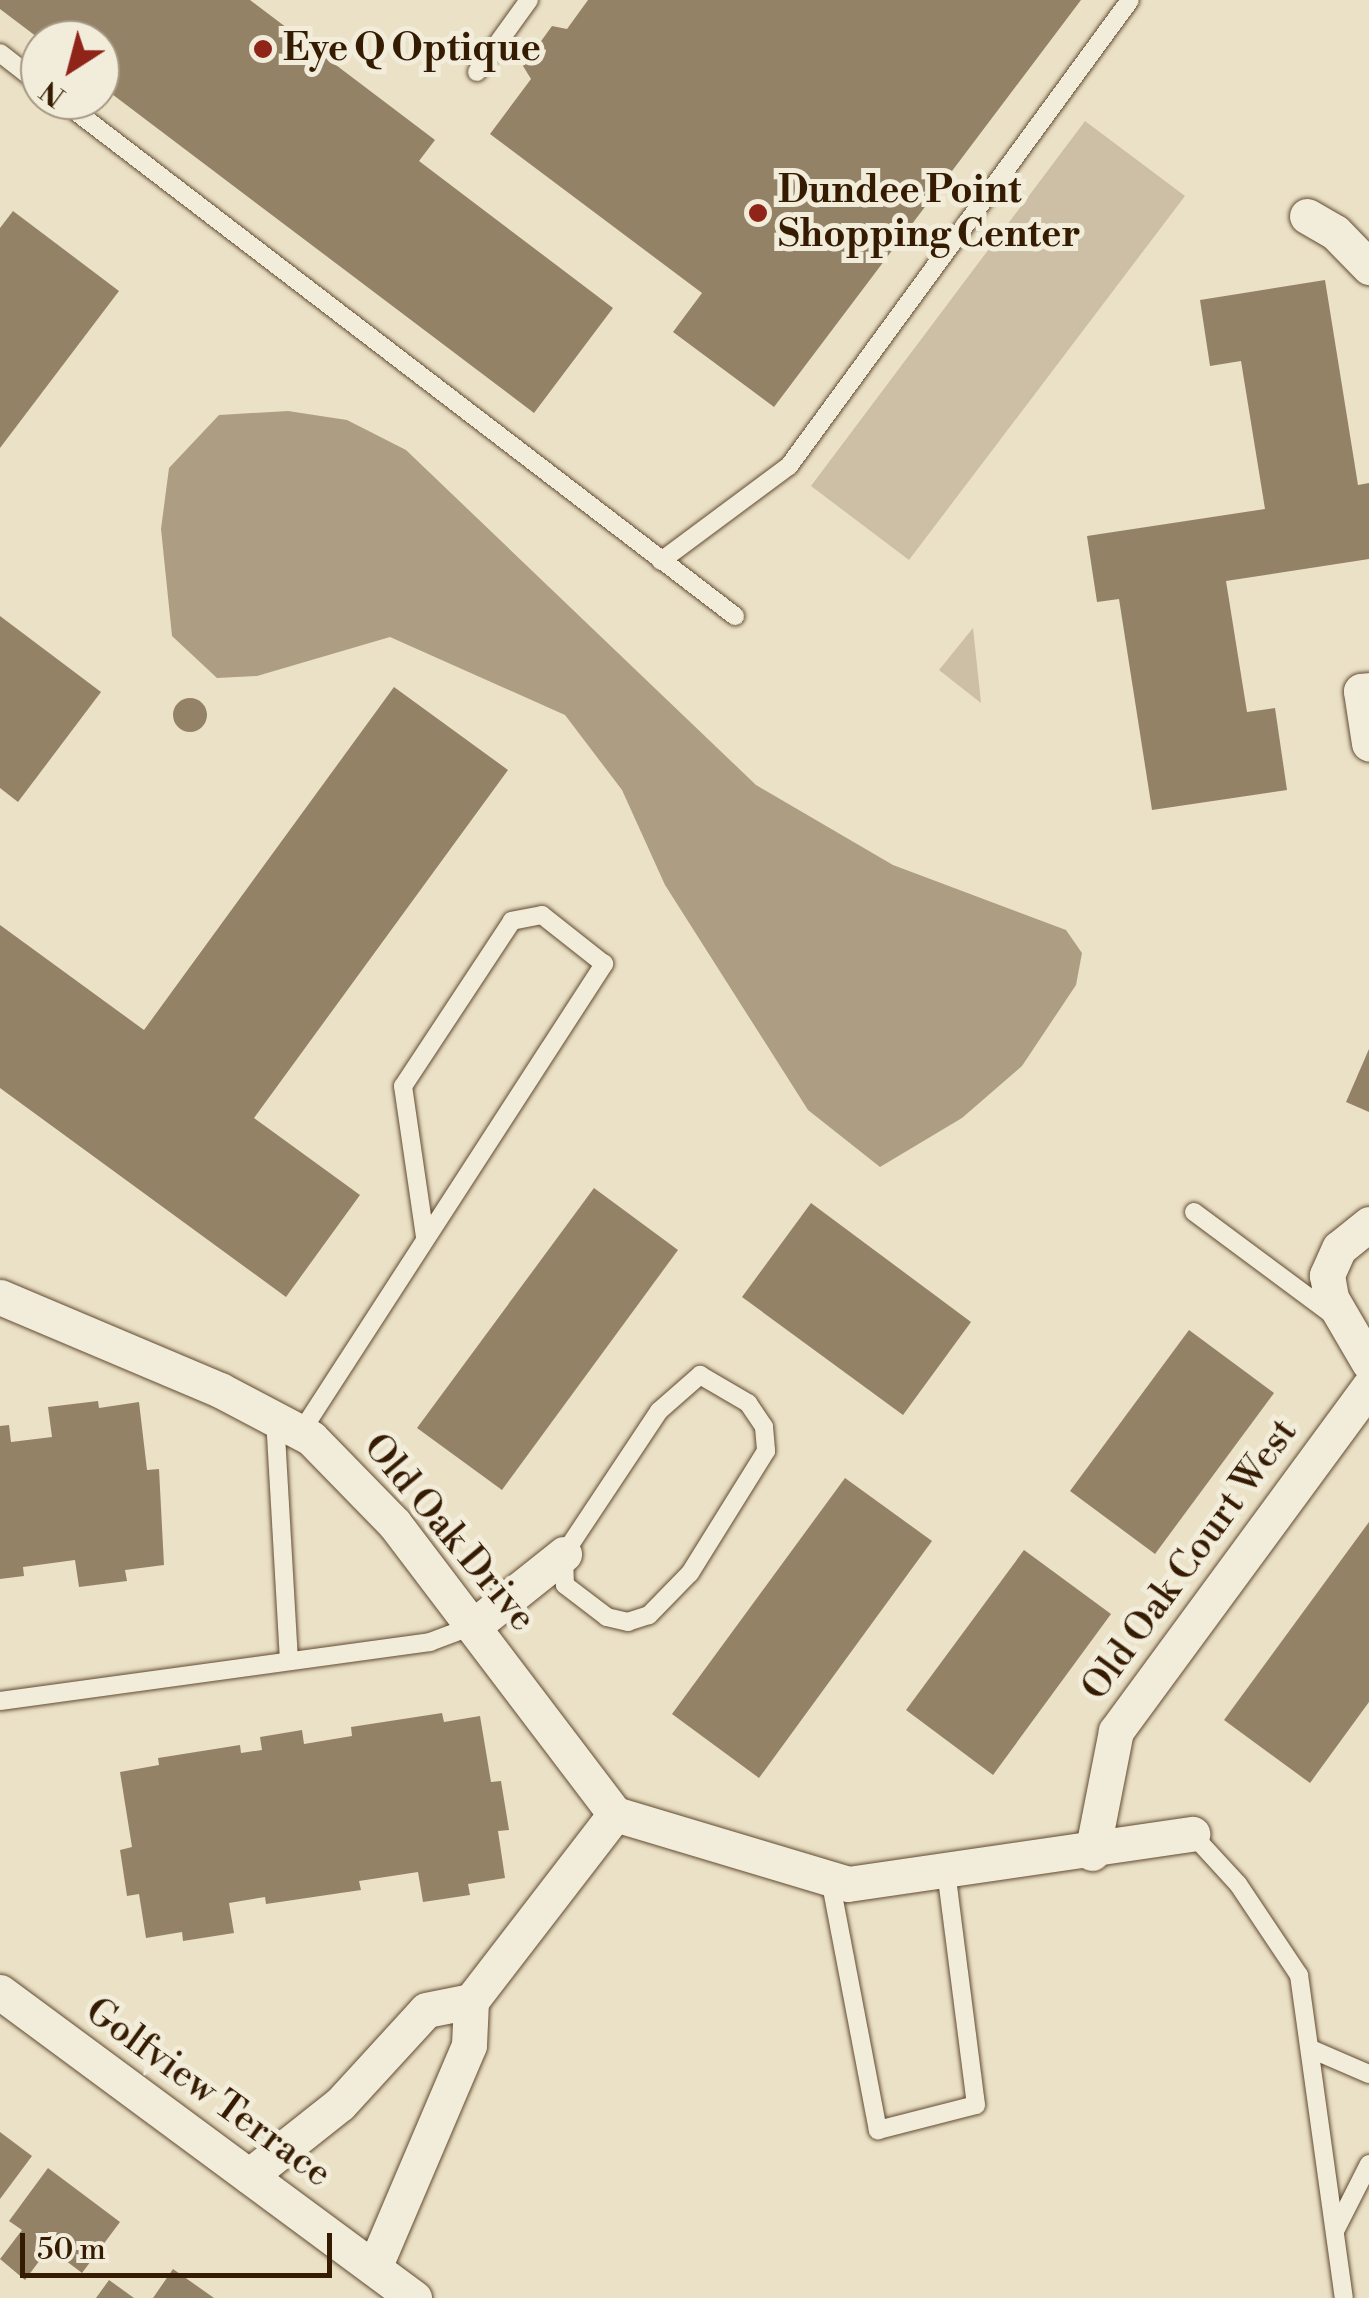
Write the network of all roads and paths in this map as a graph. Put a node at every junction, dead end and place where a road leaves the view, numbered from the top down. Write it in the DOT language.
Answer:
graph roads {
  1 [pos="529,0"];
  2 [pos="1130,0"];
  3 [pos="477,72"];
  4 [pos="87,120"];
  5 [pos="1307,216"];
  6 [pos="1369,268"];
  7 [pos="661,560"];
  8 [pos="735,616"];
  9 [pos="1369,690"];
  10 [pos="1369,744"];
  11 [pos="1194,1212"];
  12 [pos="1369,1224"];
  13 [pos="425,1237"];
  14 [pos="0,1297"];
  15 [pos="1348,1326"];
  16 [pos="1369,1364"];
  17 [pos="1369,1387"];
  18 [pos="288,1425"];
  19 [pos="564,1554"];
  20 [pos="475,1625"];
  21 [pos="289,1661"];
  22 [pos="0,1701"];
  23 [pos="616,1814"];
  24 [pos="1192,1834"];
  25 [pos="1092,1853"];
  26 [pos="946,1872"];
  27 [pos="830,1878"];
  28 [pos="0,1992"];
  29 [pos="472,2001"];
  30 [pos="1311,2049"];
  31 [pos="1369,2074"];
  32 [pos="1369,2164"];
  33 [pos="249,2176"];
  34 [pos="1335,2232"];
  35 [pos="374,2268"];
  36 [pos="414,2298"];
  37 [pos="1344,2298"];
  1 -- 3 [label="lane"];
  2 -- 7 [label="lane"];
  4 -- 7 [label="lane"];
  5 -- 6 [label="street"];
  7 -- 8 [label="lane"];
  9 -- 10 [label="street"];
  11 -- 15 [label="lane"];
  12 -- 15 [label="street"];
  13 -- 13 [label="lane"];
  13 -- 18 [label="lane"];
  14 -- 18 [label="street, Old Oak Drive"];
  15 -- 16 [label="street"];
  17 -- 25 [label="street, Old Oak Court West"];
  18 -- 20 [label="street, Old Oak Drive"];
  18 -- 21 [label="lane"];
  19 -- 19 [label="lane"];
  19 -- 20 [label="street"];
  20 -- 21 [label="lane"];
  20 -- 23 [label="street, Old Oak Drive"];
  21 -- 22 [label="lane"];
  23 -- 27 [label="street"];
  23 -- 29 [label="street"];
  24 -- 25 [label="street"];
  24 -- 30 [label="lane"];
  25 -- 26 [label="street"];
  26 -- 27 [label="street"];
  26 -- 27 [label="lane"];
  28 -- 33 [label="street, Golfview Terrace"];
  29 -- 33 [label="street"];
  29 -- 35 [label="street"];
  30 -- 31 [label="lane"];
  30 -- 34 [label="lane"];
  32 -- 34 [label="lane"];
  33 -- 35 [label="street, Golfview Terrace"];
  34 -- 37 [label="lane"];
  35 -- 36 [label="street, Golfview Terrace"];
}
